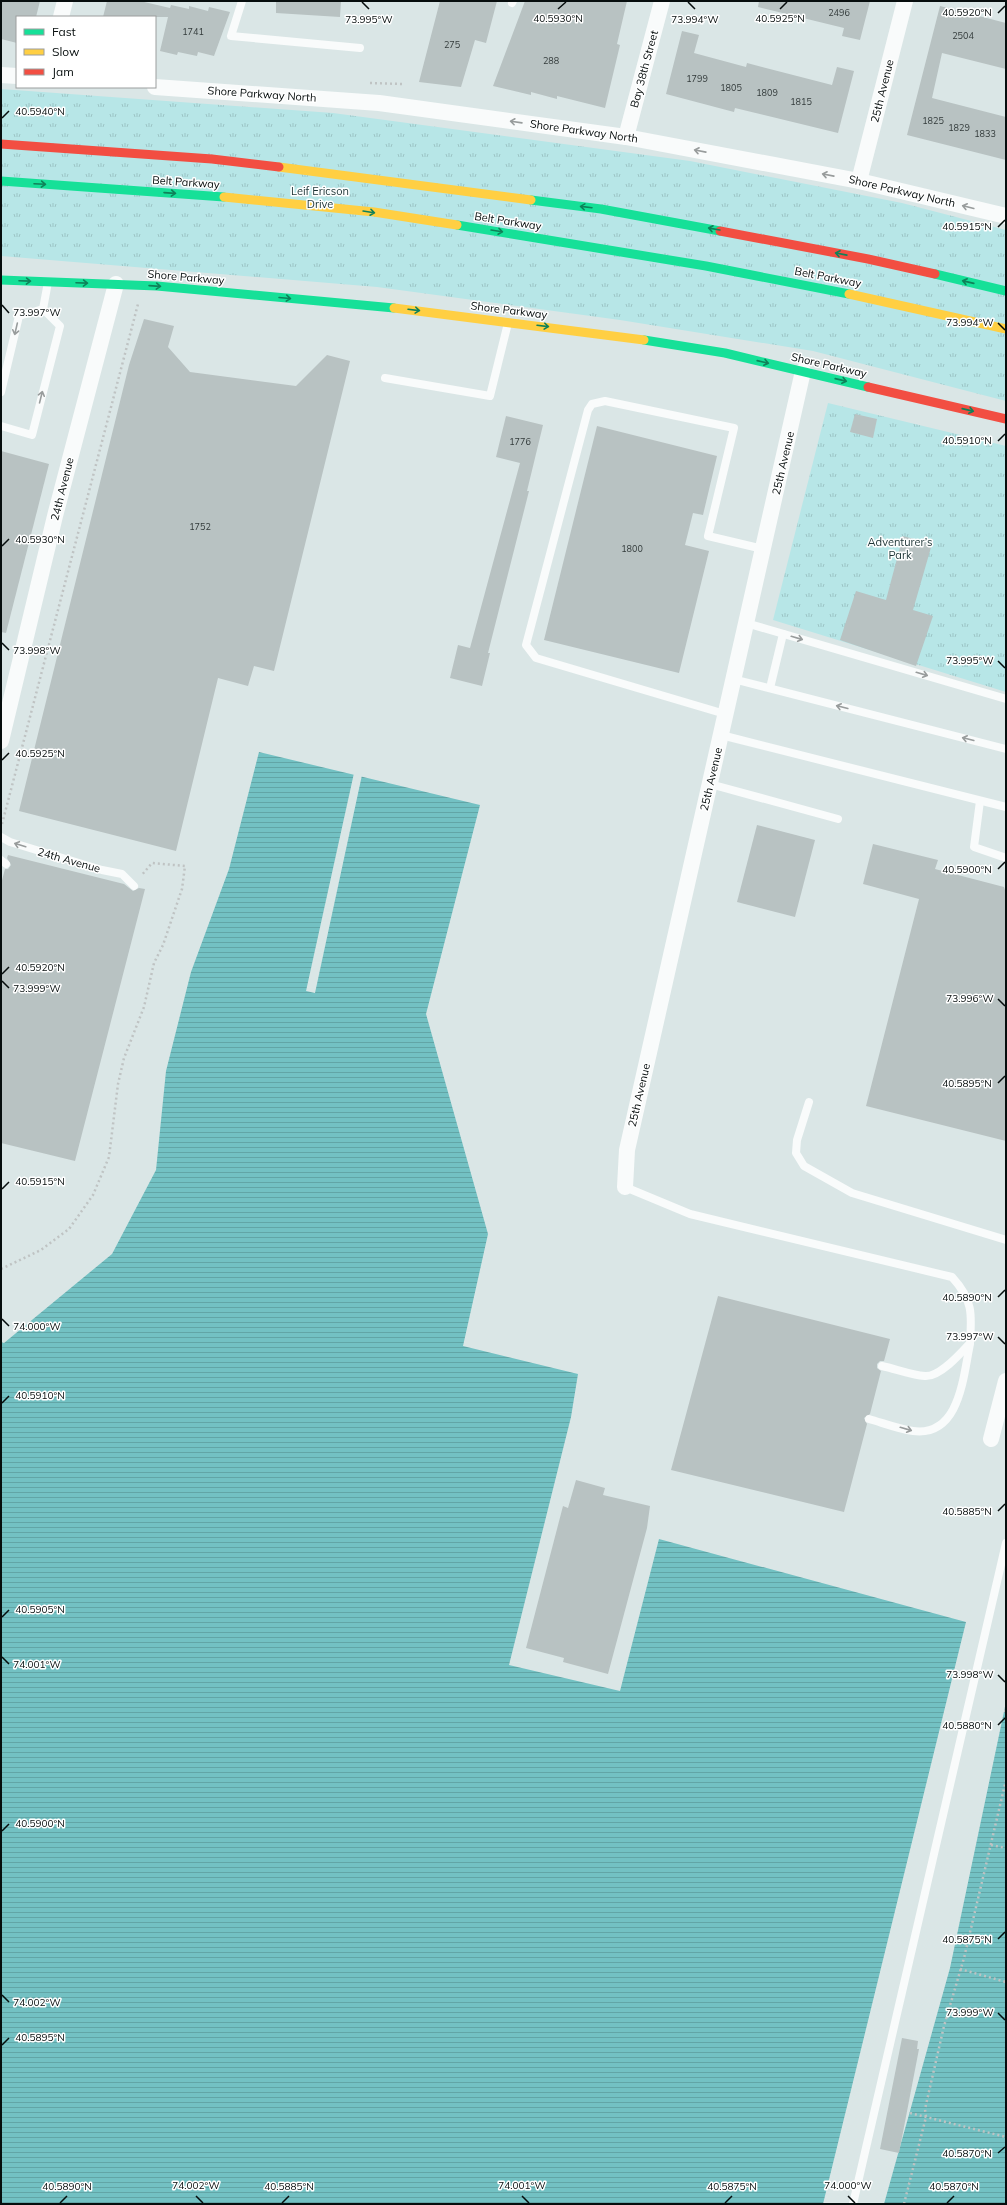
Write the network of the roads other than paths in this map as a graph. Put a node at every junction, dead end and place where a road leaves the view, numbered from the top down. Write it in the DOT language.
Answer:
graph roads {
  1 [pos="65,1"];
  2 [pos="242,1"];
  3 [pos="662,1"];
  4 [pos="905,1"];
  5 [pos="61,16"];
  6 [pos="360,48"];
  7 [pos="1,75"];
  8 [pos="16,76"];
  9 [pos="156,87"];
  10 [pos="626,137"];
  11 [pos="1,144"];
  12 [pos="860,181"];
  13 [pos="1,182"];
  14 [pos="1006,216"];
  15 [pos="1,280"];
  16 [pos="48,282"];
  17 [pos="116,284"];
  18 [pos="1006,291"];
  19 [pos="43,309"];
  20 [pos="508,322"];
  21 [pos="1006,329"];
  22 [pos="803,371"];
  23 [pos="385,378"];
  24 [pos="1,392"];
  25 [pos="1006,419"];
  26 [pos="1,426"];
  27 [pos="763,549"];
  28 [pos="746,623"];
  29 [pos="783,634"];
  30 [pos="733,679"];
  31 [pos="770,688"];
  32 [pos="1006,699"];
  33 [pos="725,714"];
  34 [pos="721,735"];
  35 [pos="1,741"];
  36 [pos="1006,749"];
  37 [pos="710,784"];
  38 [pos="980,801"];
  39 [pos="1006,807"];
  40 [pos="838,819"];
  41 [pos="1,836"];
  42 [pos="1006,858"];
  43 [pos="134,886"];
  44 [pos="809,1102"];
  45 [pos="625,1188"];
  46 [pos="1006,1240"];
  47 [pos="970,1343"];
  48 [pos="882,1366"];
  49 [pos="1006,1381"];
  50 [pos="869,1419"];
  51 [pos="991,1439"];
  52 [pos="1006,1543"];
  53 [pos="853,2204"];
  1 -- 5 [label="street"];
  2 -- 6 [label="lane"];
  3 -- 10 [label="street, Bay 38th Street"];
  4 -- 12 [label="street, 25th Avenue"];
  7 -- 8 [label="street"];
  10 -- 9 [label="street, Shore Parkway North, one-way"];
  12 -- 10 [label="street, Shore Parkway North, one-way"];
  18 -- 11 [label="main road, one-way"];
  14 -- 12 [label="street, Shore Parkway North, one-way"];
  13 -- 21 [label="main road, Belt Parkway, one-way"];
  15 -- 16 [label="main road, Shore Parkway, one-way"];
  16 -- 17 [label="main road, Shore Parkway, one-way"];
  16 -- 19 [label="lane"];
  17 -- 20 [label="main road, Shore Parkway, one-way"];
  17 -- 35 [label="street, 24th Avenue"];
  19 -- 24 [label="lane, one-way"];
  26 -- 19 [label="lane, one-way"];
  20 -- 22 [label="main road, Shore Parkway, one-way"];
  20 -- 23 [label="lane"];
  22 -- 25 [label="main road, Shore Parkway, one-way"];
  22 -- 27 [label="street, 25th Avenue"];
  27 -- 28 [label="street, 25th Avenue"];
  27 -- 33 [label="lane"];
  28 -- 29 [label="lane"];
  28 -- 30 [label="street, 25th Avenue"];
  29 -- 31 [label="lane"];
  29 -- 32 [label="lane, one-way"];
  30 -- 31 [label="lane"];
  30 -- 33 [label="street, 25th Avenue"];
  36 -- 31 [label="lane, one-way"];
  33 -- 34 [label="street, 25th Avenue"];
  34 -- 37 [label="street, 25th Avenue"];
  34 -- 38 [label="lane"];
  37 -- 40 [label="lane"];
  37 -- 45 [label="street, 25th Avenue"];
  38 -- 39 [label="lane"];
  38 -- 42 [label="lane"];
  43 -- 41 [label="lane, 24th Avenue, one-way"];
  44 -- 46 [label="lane"];
  45 -- 47 [label="lane"];
  47 -- 48 [label="lane"];
  50 -- 47 [label="lane, one-way"];
  49 -- 51 [label="street"];
  52 -- 53 [label="lane"];
}
